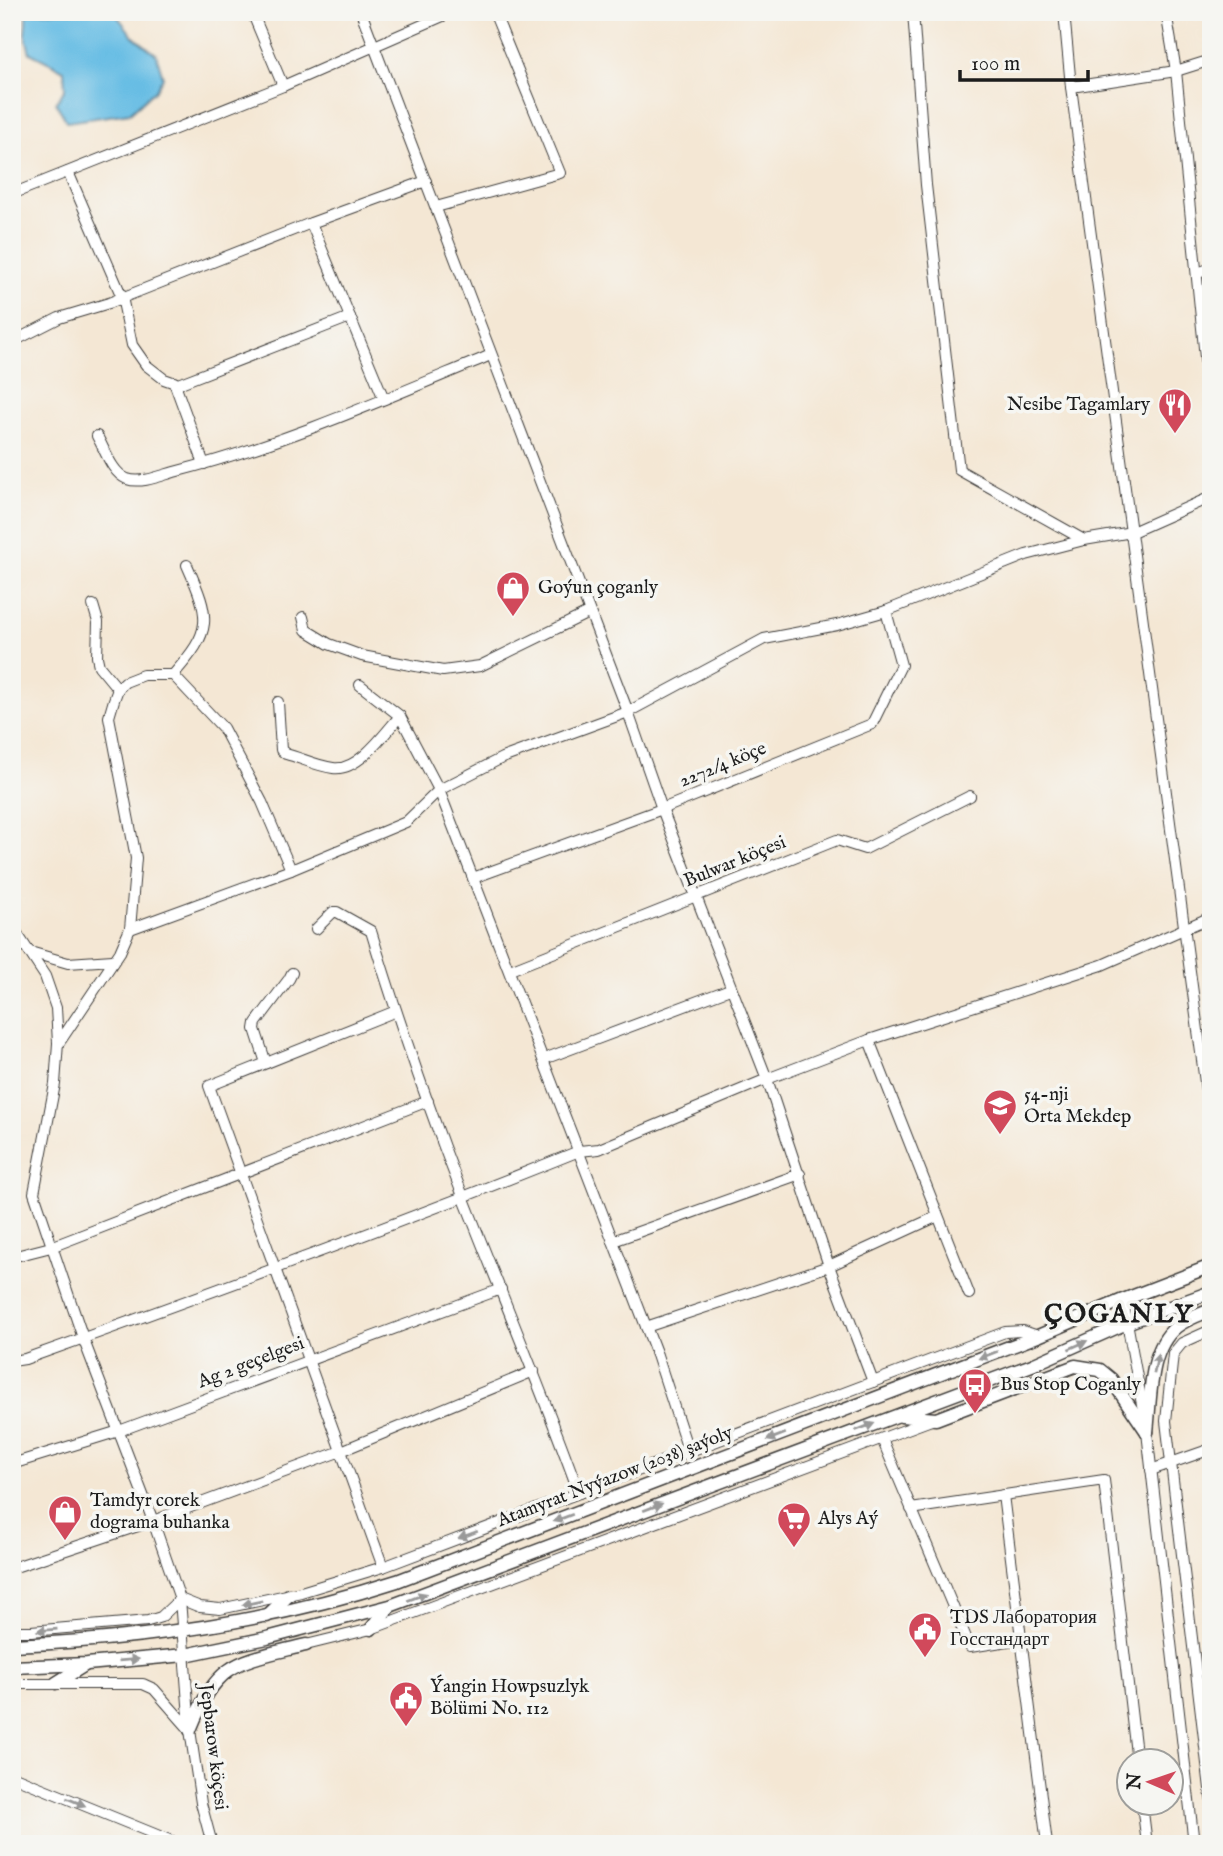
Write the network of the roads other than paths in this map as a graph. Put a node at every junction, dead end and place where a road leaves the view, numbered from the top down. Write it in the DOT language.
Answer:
graph roads {
  1 [pos="252,12"];
  2 [pos="361,12"];
  3 [pos="452,12"];
  4 [pos="494,12"];
  5 [pos="939,12"];
  6 [pos="1064,12"];
  7 [pos="1166,12"];
  8 [pos="913,14"];
  9 [pos="374,44"];
  10 [pos="1211,60"];
  11 [pos="1176,71"];
  12 [pos="283,86"];
  13 [pos="1071,87"];
  14 [pos="68,172"];
  15 [pos="426,181"];
  16 [pos="12,194"];
  17 [pos="436,207"];
  18 [pos="311,223"];
  19 [pos="1211,268"];
  20 [pos="1198,273"];
  21 [pos="122,298"];
  22 [pos="350,317"];
  23 [pos="12,342"];
  24 [pos="491,355"];
  25 [pos="174,382"];
  26 [pos="384,399"];
  27 [pos="1211,417"];
  28 [pos="97,436"];
  29 [pos="204,464"];
  30 [pos="1211,497"];
  31 [pos="1132,532"];
  32 [pos="1084,540"];
  33 [pos="187,565"];
  34 [pos="93,605"];
  35 [pos="886,611"];
  36 [pos="589,613"];
  37 [pos="303,617"];
  38 [pos="173,675"];
  39 [pos="360,685"];
  40 [pos="118,689"];
  41 [pos="278,702"];
  42 [pos="628,712"];
  43 [pos="400,716"];
  44 [pos="439,790"];
  45 [pos="970,796"];
  46 [pos="662,809"];
  47 [pos="291,870"];
  48 [pos="473,878"];
  49 [pos="696,897"];
  50 [pos="1211,917"];
  51 [pos="12,926"];
  52 [pos="130,929"];
  53 [pos="316,929"];
  54 [pos="1183,930"];
  55 [pos="30,952"];
  56 [pos="113,960"];
  57 [pos="510,970"];
  58 [pos="292,973"];
  59 [pos="730,989"];
  60 [pos="396,1012"];
  61 [pos="869,1040"];
  62 [pos="58,1043"];
  63 [pos="544,1059"];
  64 [pos="266,1063"];
  65 [pos="767,1079"];
  66 [pos="428,1101"];
  67 [pos="1211,1127"];
  68 [pos="579,1151"];
  69 [pos="240,1172"];
  70 [pos="800,1174"];
  71 [pos="464,1197"];
  72 [pos="938,1216"];
  73 [pos="613,1241"];
  74 [pos="51,1247"];
  75 [pos="12,1257"];
  76 [pos="829,1265"];
  77 [pos="1209,1265"];
  78 [pos="275,1268"];
  79 [pos="502,1289"];
  80 [pos="969,1294"];
  81 [pos="1207,1295"];
  82 [pos="1123,1300"];
  83 [pos="1211,1310"];
  84 [pos="1129,1322"];
  85 [pos="646,1327"];
  86 [pos="1211,1330"];
  87 [pos="1038,1336"];
  88 [pos="83,1338"];
  89 [pos="309,1360"];
  90 [pos="12,1361"];
  91 [pos="1032,1365"];
  92 [pos="534,1371"];
  93 [pos="873,1382"];
  94 [pos="1010,1390"];
  95 [pos="894,1416"];
  96 [pos="936,1419"];
  97 [pos="119,1431"];
  98 [pos="1147,1432"];
  99 [pos="881,1439"];
  100 [pos="1211,1449"];
  101 [pos="341,1451"];
  102 [pos="689,1453"];
  103 [pos="12,1464"];
  104 [pos="1170,1465"];
  105 [pos="1151,1471"];
  106 [pos="579,1493"];
  107 [pos="1003,1495"];
  108 [pos="911,1509"];
  109 [pos="153,1521"];
  110 [pos="12,1566"];
  111 [pos="383,1567"];
  112 [pos="289,1595"];
  113 [pos="180,1599"];
  114 [pos="390,1606"];
  115 [pos="265,1618"];
  116 [pos="372,1629"];
  117 [pos="182,1630"];
  118 [pos="12,1631"];
  119 [pos="267,1638"];
  120 [pos="1021,1639"];
  121 [pos="12,1645"];
  122 [pos="306,1646"];
  123 [pos="185,1655"];
  124 [pos="87,1664"];
  125 [pos="12,1667"];
  126 [pos="56,1683"];
  127 [pos="12,1684"];
  128 [pos="190,1730"];
  129 [pos="1135,1748"];
  130 [pos="12,1776"];
  131 [pos="1211,1797"];
  132 [pos="1144,1818"];
  133 [pos="178,1844"];
  134 [pos="212,1844"];
  135 [pos="1047,1844"];
  136 [pos="1147,1844"];
  137 [pos="1194,1844"];
  1 -- 12 [label="street"];
  2 -- 9 [label="street"];
  3 -- 9 [label="street"];
  4 -- 17 [label="street"];
  5 -- 8 [label="street"];
  6 -- 13 [label="street"];
  7 -- 11 [label="street"];
  8 -- 32 [label="street"];
  9 -- 12 [label="street"];
  9 -- 15 [label="street"];
  10 -- 11 [label="street"];
  11 -- 13 [label="street"];
  11 -- 20 [label="street"];
  12 -- 14 [label="street"];
  13 -- 31 [label="street"];
  14 -- 16 [label="street"];
  14 -- 21 [label="street"];
  15 -- 17 [label="street"];
  15 -- 18 [label="street"];
  17 -- 24 [label="street"];
  18 -- 21 [label="street"];
  18 -- 22 [label="street"];
  19 -- 20 [label="street"];
  20 -- 27 [label="street"];
  21 -- 23 [label="street"];
  21 -- 25 [label="street"];
  22 -- 25 [label="street"];
  22 -- 26 [label="street"];
  24 -- 26 [label="street"];
  24 -- 36 [label="street"];
  25 -- 29 [label="street"];
  26 -- 29 [label="street"];
  28 -- 29 [label="street"];
  30 -- 31 [label="street"];
  31 -- 32 [label="street"];
  31 -- 54 [label="street"];
  32 -- 35 [label="street"];
  33 -- 38 [label="street"];
  34 -- 40 [label="street"];
  35 -- 42 [label="street"];
  35 -- 46 [label="street, 2272/4 köçe"];
  36 -- 37 [label="street"];
  36 -- 42 [label="street"];
  38 -- 40 [label="street"];
  38 -- 47 [label="street"];
  39 -- 43 [label="street"];
  40 -- 52 [label="street"];
  41 -- 43 [label="street"];
  42 -- 44 [label="street"];
  42 -- 46 [label="street"];
  43 -- 44 [label="street"];
  44 -- 47 [label="street"];
  44 -- 48 [label="street"];
  45 -- 49 [label="street, Bulwar köçesi"];
  46 -- 48 [label="street, 2272/4 köçe"];
  46 -- 49 [label="street"];
  47 -- 52 [label="street"];
  48 -- 57 [label="street"];
  49 -- 57 [label="street, Bulwar köçesi"];
  49 -- 59 [label="street"];
  50 -- 54 [label="street"];
  51 -- 55 [label="street, Jepbarow köçesi"];
  52 -- 56 [label="street"];
  53 -- 60 [label="street"];
  54 -- 61 [label="street"];
  54 -- 67 [label="street"];
  55 -- 56 [label="street"];
  55 -- 62 [label="street, Jepbarow köçesi"];
  56 -- 62 [label="street"];
  57 -- 63 [label="street"];
  58 -- 64 [label="street"];
  59 -- 63 [label="street"];
  59 -- 65 [label="street"];
  60 -- 64 [label="street"];
  60 -- 66 [label="street"];
  61 -- 65 [label="street"];
  61 -- 72 [label="street"];
  62 -- 74 [label="street, Jepbarow köçesi"];
  63 -- 68 [label="street"];
  64 -- 69 [label="street"];
  65 -- 68 [label="street"];
  65 -- 70 [label="street"];
  66 -- 69 [label="street"];
  66 -- 71 [label="street"];
  68 -- 71 [label="street"];
  68 -- 73 [label="street"];
  69 -- 74 [label="street"];
  69 -- 78 [label="street"];
  70 -- 73 [label="street"];
  70 -- 76 [label="street"];
  71 -- 78 [label="street"];
  71 -- 79 [label="street"];
  72 -- 76 [label="street"];
  72 -- 80 [label="street"];
  73 -- 85 [label="street"];
  74 -- 75 [label="street"];
  74 -- 88 [label="street, Jepbarow köçesi"];
  76 -- 85 [label="street"];
  76 -- 93 [label="street"];
  77 -- 82 [label="main road, Atamyrat Nyýazow (2038) şaýoly"];
  78 -- 88 [label="street"];
  78 -- 89 [label="street"];
  79 -- 89 [label="street, Ag 2 geçelgesi"];
  79 -- 92 [label="street"];
  81 -- 84 [label="main road"];
  82 -- 84 [label="street"];
  82 -- 87 [label="main road, Atamyrat Nyýazow (2038) şaýoly"];
  98 -- 83 [label="main road, one-way"];
  91 -- 84 [label="main road, one-way"];
  84 -- 98 [label="street"];
  85 -- 102 [label="street"];
  86 -- 104 [label="street"];
  87 -- 93 [label="street"];
  87 -- 115 [label="main road, Atamyrat Nyýazow (2038) şaýoly, one-way"];
  88 -- 90 [label="street"];
  88 -- 97 [label="street, Jepbarow köçesi"];
  89 -- 97 [label="street, Ag 2 geçelgesi"];
  89 -- 101 [label="street"];
  91 -- 94 [label="main road"];
  91 -- 95 [label="main road"];
  92 -- 101 [label="street"];
  92 -- 106 [label="street"];
  93 -- 102 [label="street"];
  94 -- 96 [label="main road"];
  94 -- 98 [label="main road"];
  95 -- 96 [label="main road"];
  114 -- 95 [label="main road, one-way"];
  96 -- 99 [label="street"];
  97 -- 103 [label="street, Ag 2 geçelgesi"];
  97 -- 109 [label="street, Jepbarow köçesi"];
  98 -- 105 [label="street"];
  99 -- 108 [label="street"];
  99 -- 116 [label="street"];
  100 -- 104 [label="street"];
  101 -- 109 [label="street"];
  101 -- 111 [label="street"];
  102 -- 106 [label="street"];
  104 -- 105 [label="street"];
  104 -- 131 [label="street"];
  105 -- 137 [label="street"];
  106 -- 111 [label="street, one-way"];
  107 -- 108 [label="street"];
  107 -- 120 [label="street"];
  107 -- 129 [label="street"];
  108 -- 120 [label="street"];
  109 -- 110 [label="street"];
  109 -- 113 [label="street, Jepbarow köçesi"];
  111 -- 112 [label="street"];
  112 -- 113 [label="street, one-way"];
  112 -- 115 [label="main road"];
  113 -- 117 [label="street, Jepbarow köçesi"];
  113 -- 118 [label="street, one-way"];
  114 -- 116 [label="main road"];
  114 -- 119 [label="main road"];
  115 -- 117 [label="main road, Atamyrat Nyýazow (2038) şaýoly"];
  116 -- 122 [label="street"];
  117 -- 121 [label="main road, Atamyrat Nyýazow (2038) şaýoly"];
  117 -- 123 [label="street, Jepbarow köçesi"];
  119 -- 122 [label="main road"];
  119 -- 123 [label="main road"];
  120 -- 135 [label="street"];
  122 -- 128 [label="main road"];
  124 -- 123 [label="main road, one-way"];
  123 -- 128 [label="street, Jepbarow köçesi"];
  124 -- 125 [label="main road"];
  124 -- 126 [label="main road"];
  126 -- 127 [label="street"];
  126 -- 128 [label="street"];
  128 -- 134 [label="street, Jepbarow köçesi"];
  130 -- 133 [label="street, one-way"];
  132 -- 136 [label="street"];
}
